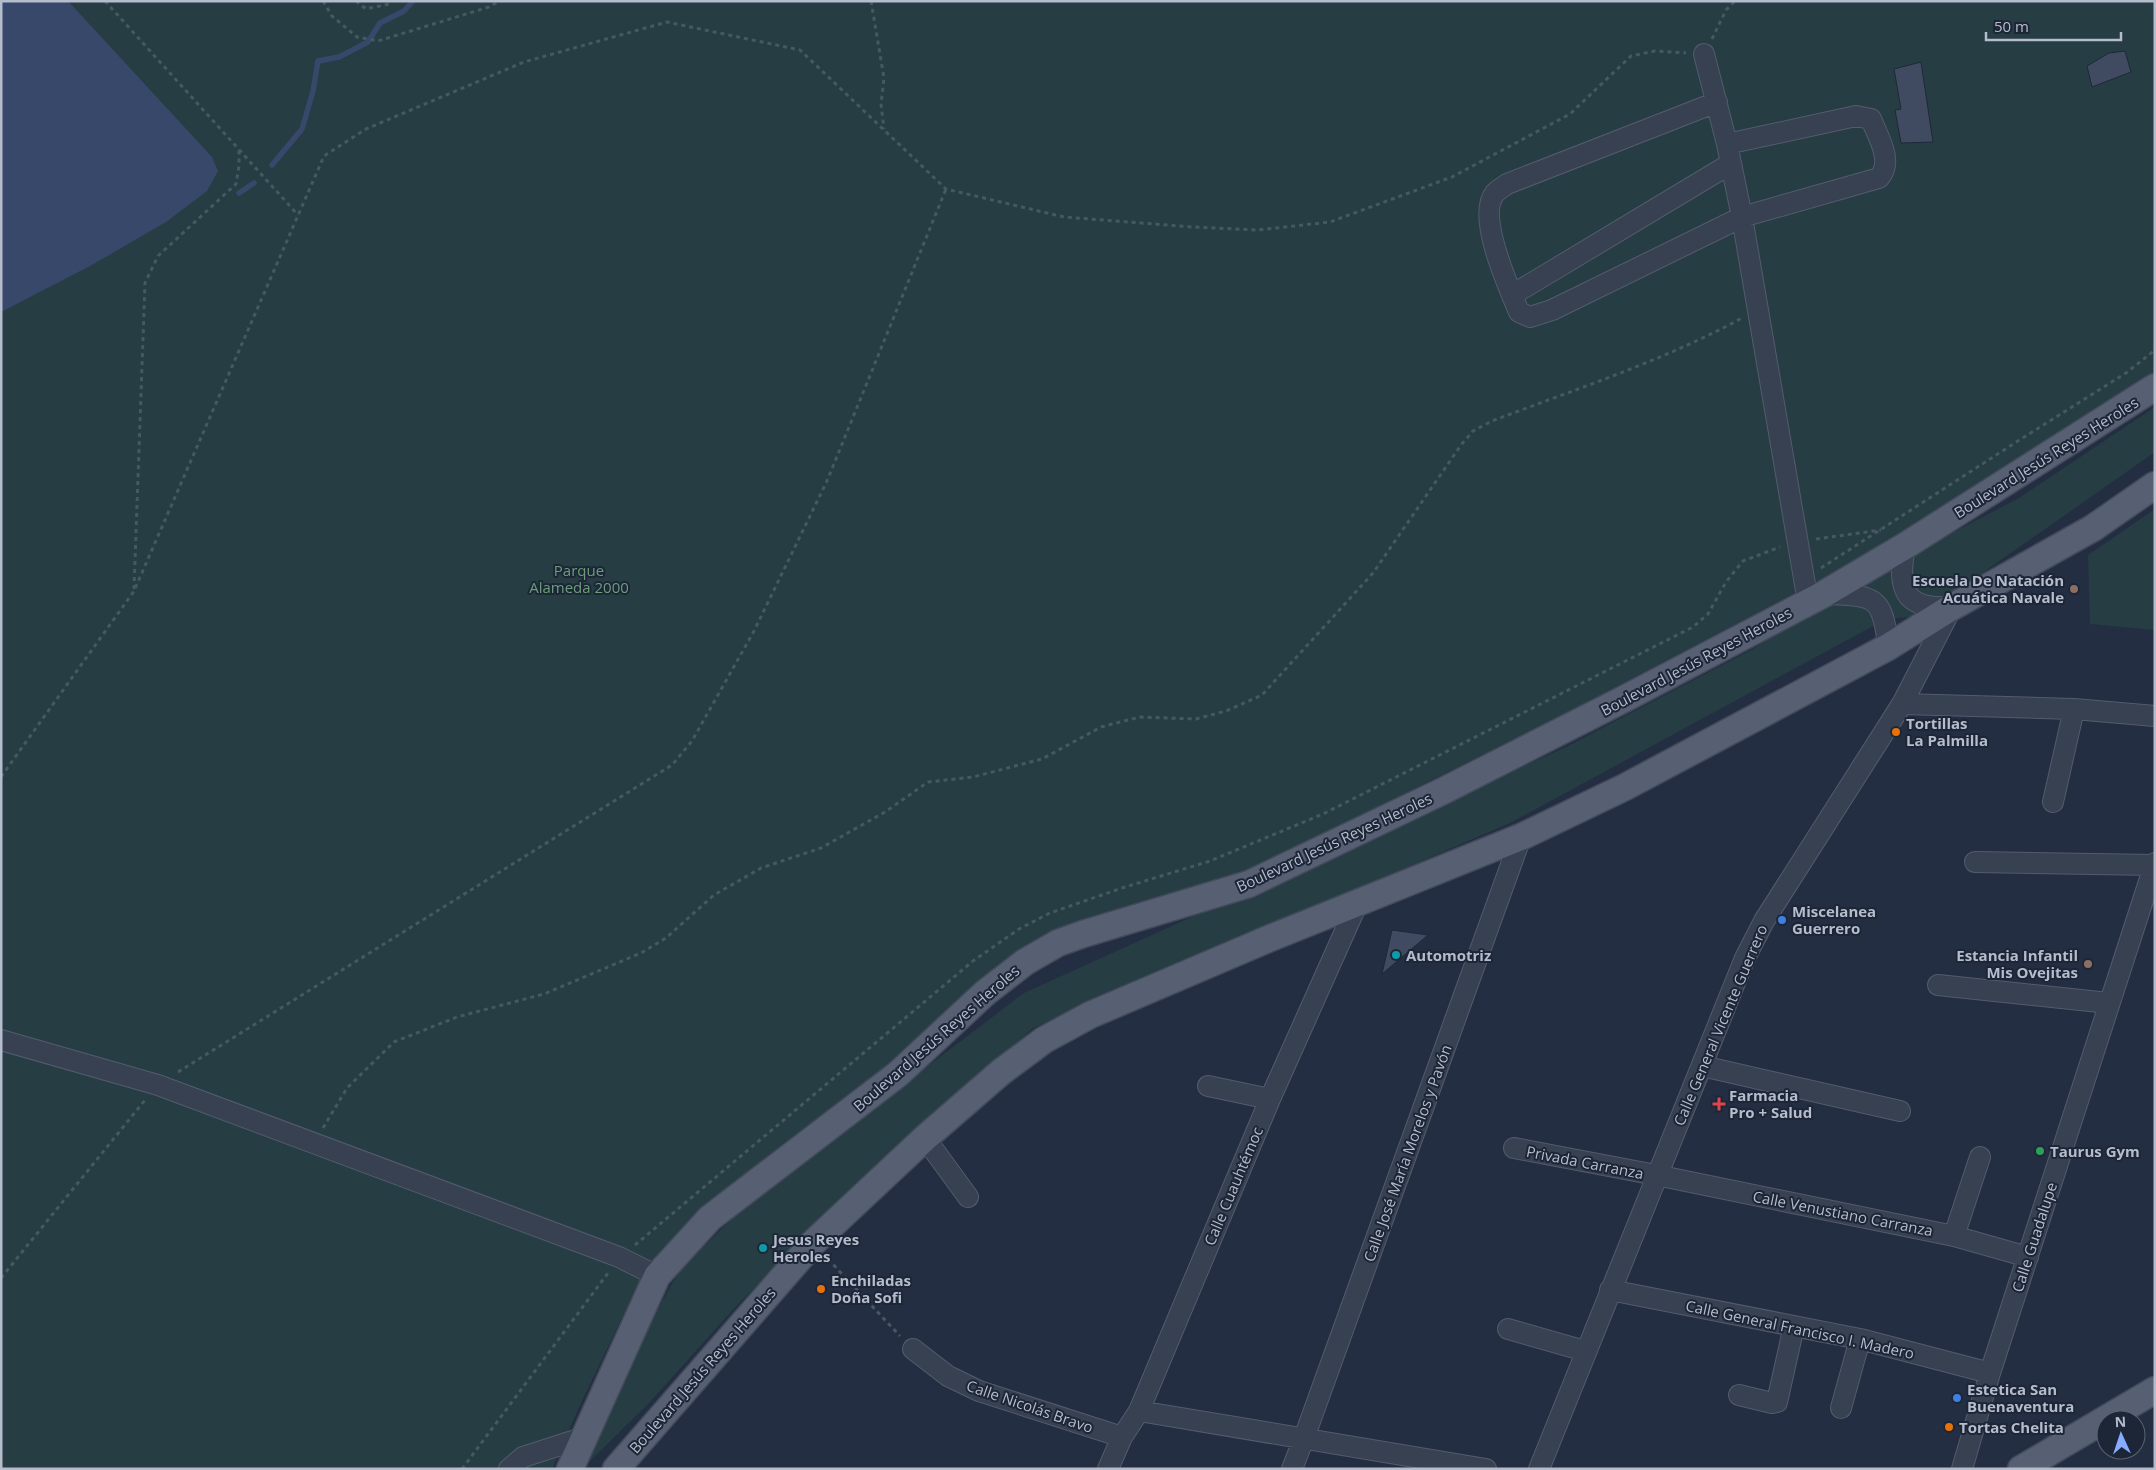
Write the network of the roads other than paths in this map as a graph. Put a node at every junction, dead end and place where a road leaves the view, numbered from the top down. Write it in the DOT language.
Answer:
graph roads {
  1 [pos="1704,54"];
  2 [pos="1717,102"];
  3 [pos="1727,144"];
  4 [pos="1730,164"];
  5 [pos="1742,218"];
  6 [pos="1512,295"];
  7 [pos="2155,387"];
  8 [pos="2155,485"];
  9 [pos="1905,546"];
  10 [pos="1812,592"];
  11 [pos="1952,607"];
  12 [pos="1888,647"];
  13 [pos="1902,704"];
  14 [pos="2074,709"];
  15 [pos="2155,716"];
  16 [pos="2053,802"];
  17 [pos="1521,837"];
  18 [pos="1976,862"];
  19 [pos="2154,864"];
  20 [pos="1358,902"];
  21 [pos="1938,985"];
  22 [pos="2108,1003"];
  23 [pos="1,1040"];
  24 [pos="1702,1066"];
  25 [pos="1208,1086"];
  26 [pos="1270,1099"];
  27 [pos="1900,1111"];
  28 [pos="925,1138"];
  29 [pos="1514,1148"];
  30 [pos="1980,1157"];
  31 [pos="1656,1175"];
  32 [pos="968,1197"];
  33 [pos="1954,1236"];
  34 [pos="2028,1257"];
  35 [pos="657,1276"];
  36 [pos="1610,1290"];
  37 [pos="1794,1326"];
  38 [pos="1508,1328"];
  39 [pos="1860,1340"];
  40 [pos="913,1349"];
  41 [pos="1585,1351"];
  42 [pos="1990,1373"];
  43 [pos="2155,1390"];
  44 [pos="1739,1395"];
  45 [pos="1841,1408"];
  46 [pos="1140,1411"];
  47 [pos="1122,1437"];
  48 [pos="585,1438"];
  49 [pos="1304,1438"];
  50 [pos="509,1469"];
  51 [pos="570,1469"];
  52 [pos="617,1469"];
  53 [pos="1108,1469"];
  54 [pos="1292,1469"];
  55 [pos="1486,1469"];
  56 [pos="1539,1469"];
  57 [pos="1962,1469"];
  58 [pos="2021,1469"];
  1 -- 2 [label="street"];
  2 -- 3 [label="street"];
  2 -- 6 [label="street"];
  3 -- 4 [label="street"];
  3 -- 5 [label="street"];
  4 -- 5 [label="street"];
  4 -- 6 [label="street"];
  5 -- 6 [label="street"];
  5 -- 10 [label="street"];
  7 -- 9 [label="main road, Boulevard Jesús Reyes Heroles"];
  8 -- 11 [label="main road, Boulevard Jesús Reyes Heroles"];
  9 -- 10 [label="main road, Boulevard Jesús Reyes Heroles"];
  9 -- 11 [label="street"];
  10 -- 12 [label="street"];
  10 -- 35 [label="main road, Boulevard Jesús Reyes Heroles"];
  11 -- 12 [label="main road, Boulevard Jesús Reyes Heroles"];
  11 -- 13 [label="street, Calle General Vicente Guerrero"];
  12 -- 17 [label="main road, Boulevard Jesús Reyes Heroles"];
  13 -- 14 [label="street"];
  13 -- 24 [label="street, Calle General Vicente Guerrero"];
  14 -- 15 [label="street"];
  14 -- 16 [label="street"];
  17 -- 20 [label="main road, Boulevard Jesús Reyes Heroles"];
  17 -- 49 [label="street, Calle José María Morelos y Pavón"];
  18 -- 19 [label="street"];
  19 -- 22 [label="street, Calle Guadalupe"];
  20 -- 26 [label="street, Calle Cuauhtémoc"];
  20 -- 28 [label="main road, Boulevard Jesús Reyes Heroles"];
  21 -- 22 [label="street"];
  22 -- 34 [label="street, Calle Guadalupe"];
  23 -- 35 [label="street"];
  24 -- 27 [label="street"];
  24 -- 31 [label="street, Calle General Vicente Guerrero"];
  25 -- 26 [label="street"];
  26 -- 46 [label="street, Calle Cuauhtémoc"];
  28 -- 32 [label="street"];
  28 -- 52 [label="main road, Boulevard Jesús Reyes Heroles"];
  29 -- 31 [label="street, Privada Carranza"];
  30 -- 33 [label="street"];
  31 -- 33 [label="street, Calle Venustiano Carranza"];
  31 -- 36 [label="street, Calle General Vicente Guerrero"];
  33 -- 34 [label="street, Calle Venustiano Carranza"];
  34 -- 42 [label="street, Calle Guadalupe"];
  35 -- 48 [label="main road, Boulevard Jesús Reyes Heroles"];
  36 -- 37 [label="street, Calle General Francisco I. Madero"];
  36 -- 41 [label="street, Calle General Vicente Guerrero"];
  37 -- 39 [label="street, Calle General Francisco I. Madero"];
  37 -- 44 [label="street"];
  38 -- 41 [label="street"];
  39 -- 42 [label="street, Calle General Francisco I. Madero"];
  39 -- 45 [label="street"];
  40 -- 47 [label="street, Calle Nicolás Bravo"];
  41 -- 56 [label="street, Calle General Vicente Guerrero"];
  42 -- 57 [label="street, Calle Guadalupe"];
  43 -- 58 [label="main road"];
  46 -- 47 [label="street, Calle Cuauhtémoc"];
  46 -- 49 [label="street"];
  47 -- 53 [label="street, Calle Cuauhtémoc"];
  48 -- 50 [label="street"];
  48 -- 51 [label="main road, Boulevard Jesús Reyes Heroles"];
  49 -- 54 [label="street, Calle José María Morelos y Pavón"];
  49 -- 55 [label="street"];
}
